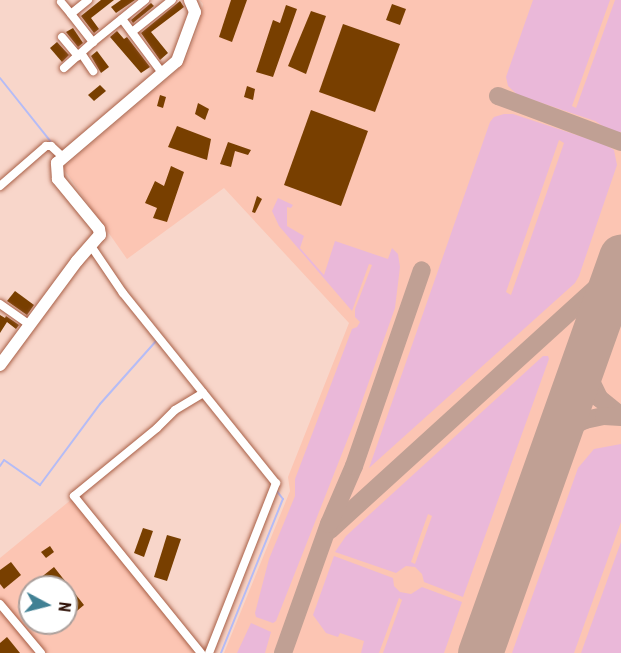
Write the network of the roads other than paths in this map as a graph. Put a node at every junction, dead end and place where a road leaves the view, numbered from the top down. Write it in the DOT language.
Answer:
graph roads {
  1 [pos="88,0"];
  2 [pos="145,0"];
  3 [pos="172,0"];
  4 [pos="189,0"];
  5 [pos="61,2"];
  6 [pos="71,14"];
  7 [pos="122,19"];
  8 [pos="132,32"];
  9 [pos="62,37"];
  10 [pos="93,42"];
  11 [pos="79,54"];
  12 [pos="64,68"];
  13 [pos="93,71"];
  14 [pos="163,74"];
  15 [pos="63,156"];
  16 [pos="0,186"];
  17 [pos="91,246"];
  18 [pos="0,304"];
  19 [pos="30,325"];
  20 [pos="0,365"];
  21 [pos="203,393"];
  22 [pos="0,604"];
  23 [pos="41,653"];
  24 [pos="201,653"];
  25 [pos="209,653"];
  1 -- 6 [label="street"];
  2 -- 7 [label="street"];
  3 -- 8 [label="street"];
  4 -- 14 [label="street"];
  5 -- 6 [label="street"];
  6 -- 10 [label="street"];
  7 -- 8 [label="street"];
  7 -- 10 [label="street"];
  8 -- 14 [label="street"];
  9 -- 11 [label="street"];
  10 -- 11 [label="street"];
  11 -- 12 [label="street"];
  11 -- 13 [label="street"];
  14 -- 15 [label="street"];
  15 -- 16 [label="street"];
  15 -- 17 [label="street"];
  17 -- 19 [label="street"];
  17 -- 21 [label="street"];
  18 -- 19 [label="street"];
  19 -- 20 [label="street"];
  21 -- 24 [label="street"];
  21 -- 25 [label="street"];
  22 -- 23 [label="street"];
}
